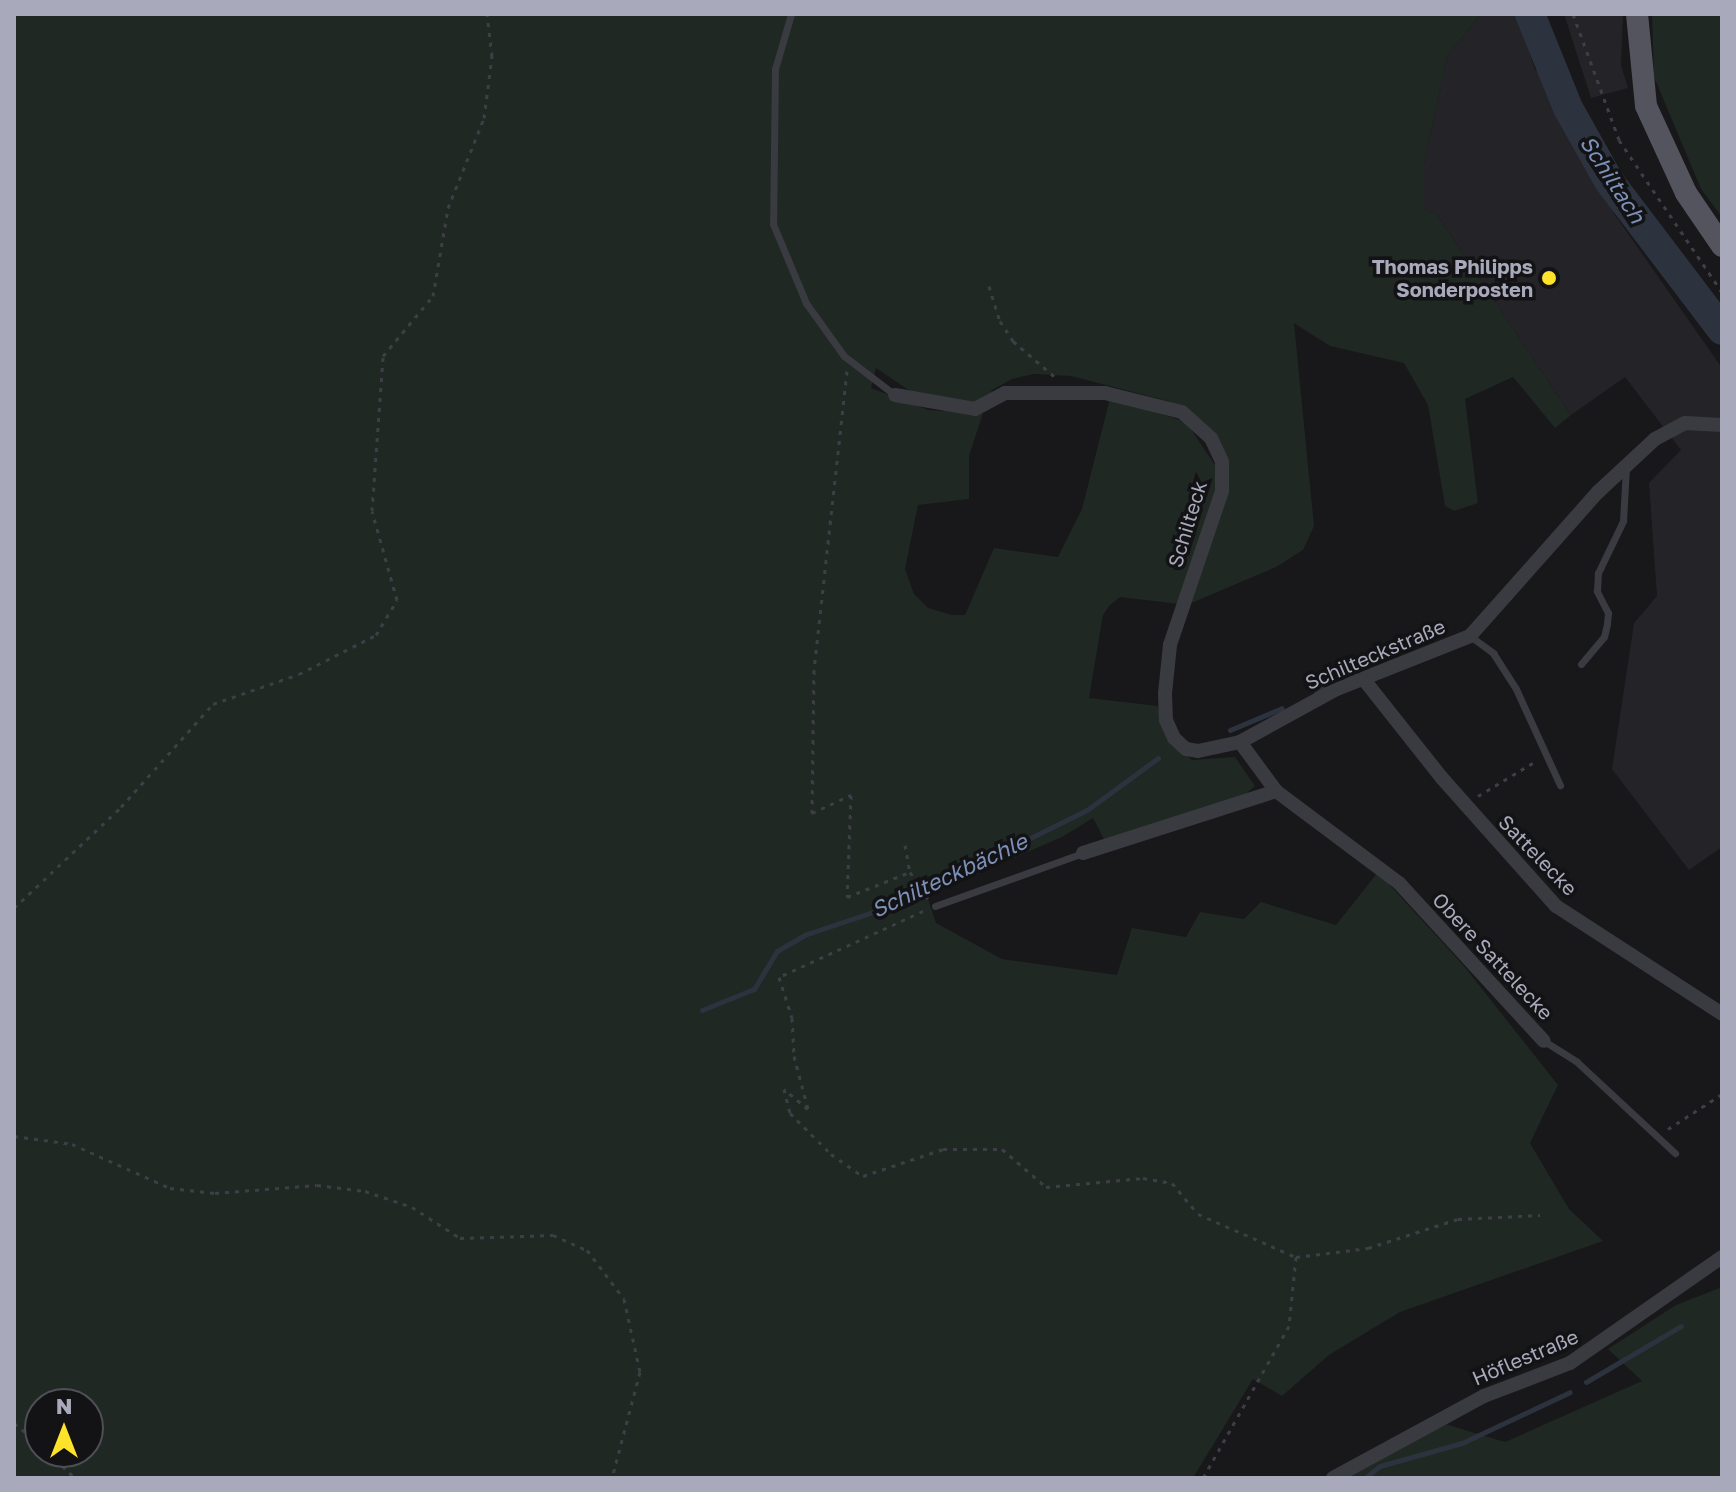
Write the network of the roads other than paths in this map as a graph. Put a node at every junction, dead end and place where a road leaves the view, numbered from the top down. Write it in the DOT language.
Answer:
graph roads {
  1 [pos="791,14"];
  2 [pos="1637,14"];
  3 [pos="1722,246"];
  4 [pos="895,395"];
  5 [pos="1722,425"];
  6 [pos="1626,464"];
  7 [pos="1470,636"];
  8 [pos="1581,664"];
  9 [pos="1365,681"];
  10 [pos="1240,742"];
  11 [pos="1560,785"];
  12 [pos="1276,791"];
  13 [pos="1083,853"];
  14 [pos="935,906"];
  15 [pos="1722,1014"];
  16 [pos="1544,1041"];
  17 [pos="1675,1153"];
  18 [pos="1722,1257"];
  19 [pos="1333,1478"];
  1 -- 4 [label="lane"];
  2 -- 3 [label="main road"];
  4 -- 10 [label="street, Schilteck"];
  5 -- 6 [label="street, Schilteckstraße"];
  6 -- 7 [label="street, Schilteckstraße"];
  6 -- 8 [label="lane"];
  7 -- 9 [label="street, Schilteckstraße"];
  7 -- 11 [label="lane"];
  9 -- 10 [label="street, Schilteckstraße"];
  9 -- 15 [label="street, Sattelecke"];
  10 -- 12 [label="street"];
  12 -- 13 [label="street"];
  12 -- 16 [label="street, Obere Sattelecke"];
  13 -- 14 [label="lane"];
  16 -- 17 [label="lane, Obere Sattelecke"];
  18 -- 19 [label="street, Höflestraße"];
}
